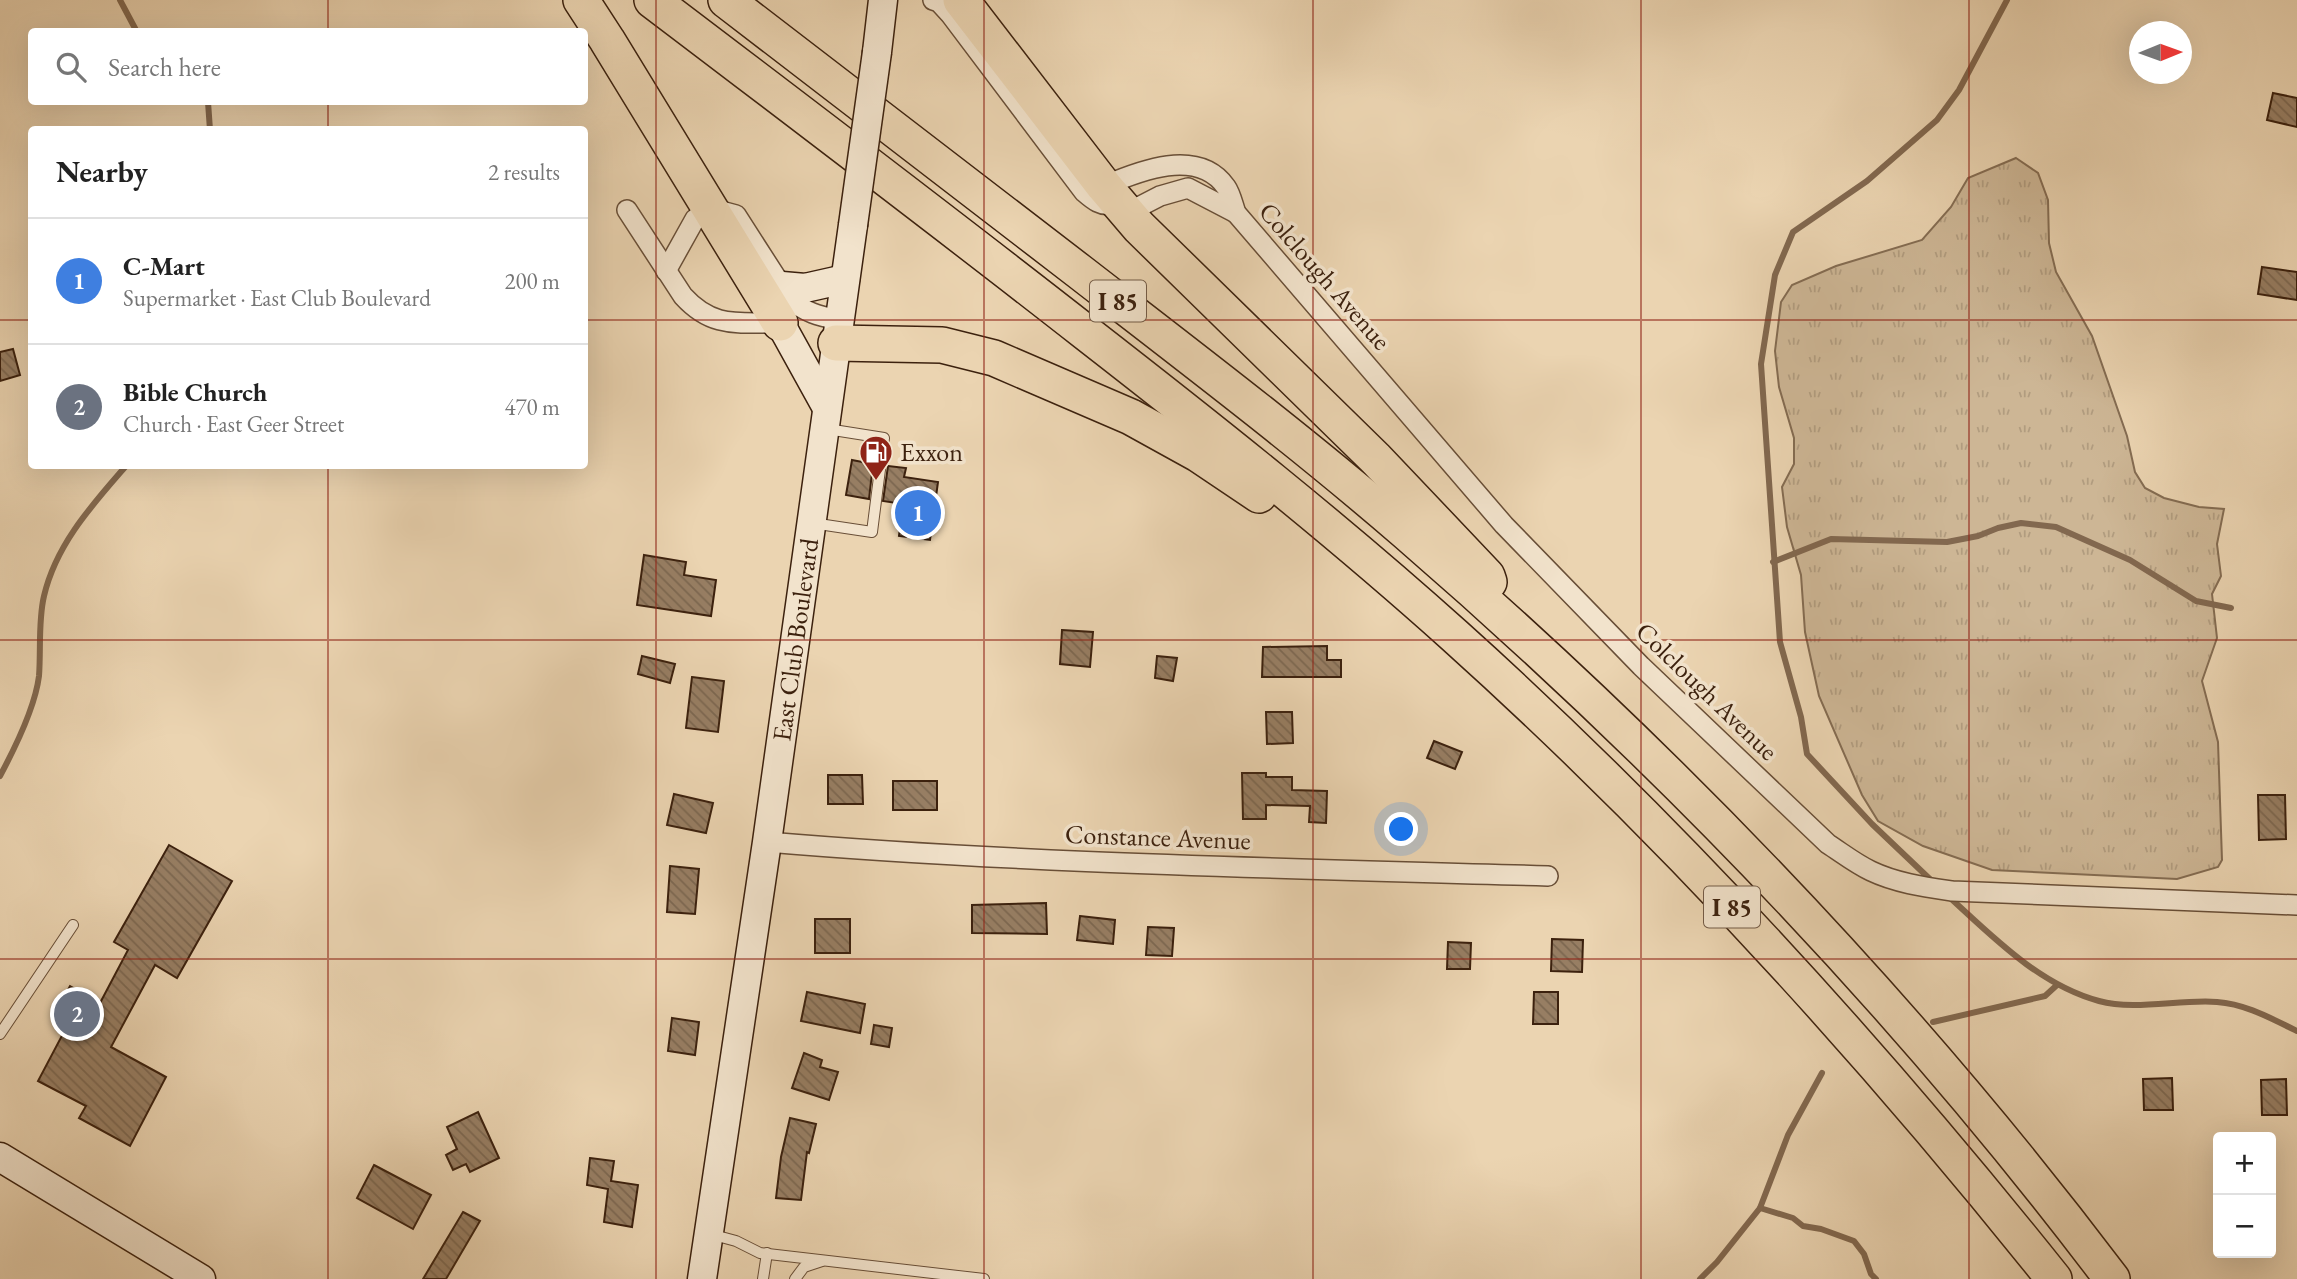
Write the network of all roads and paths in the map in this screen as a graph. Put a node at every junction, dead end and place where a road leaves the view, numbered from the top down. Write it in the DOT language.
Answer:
graph roads {
  1 [pos="580,0"];
  2 [pos="652,0"];
  3 [pos="726,0"];
  4 [pos="883,0"];
  5 [pos="933,0"];
  6 [pos="961,0"];
  7 [pos="1116,200"];
  8 [pos="710,208"];
  9 [pos="626,210"];
  10 [pos="1236,213"];
  11 [pos="666,271"];
  12 [pos="845,279"];
  13 [pos="782,286"];
  14 [pos="780,323"];
  15 [pos="838,331"];
  16 [pos="826,418"];
  17 [pos="812,523"];
  18 [pos="1376,568"];
  19 [pos="1499,615"];
  20 [pos="767,842"];
  21 [pos="1548,876"];
  22 [pos="2297,905"];
  23 [pos="72,925"];
  24 [pos="0,1034"];
  25 [pos="0,1157"];
  26 [pos="709,1234"];
  27 [pos="767,1253"];
  28 [pos="826,1260"];
  29 [pos="201,1279"];
  30 [pos="702,1279"];
  31 [pos="763,1279"];
  32 [pos="795,1279"];
  33 [pos="984,1279"];
  34 [pos="2054,1279"];
  35 [pos="2112,1279"];
  1 -- 8 [label="highway"];
  2 -- 18 [label="highway, I 85"];
  3 -- 19 [label="highway, I 85"];
  4 -- 12 [label="street, East Club Boulevard, bridge"];
  5 -- 7 [label="street"];
  6 -- 7 [label="highway"];
  7 -- 10 [label="street, Colclough Avenue"];
  7 -- 10 [label="street, Colclough Avenue"];
  7 -- 19 [label="highway"];
  8 -- 11 [label="street"];
  8 -- 13 [label="street"];
  8 -- 14 [label="highway"];
  9 -- 11 [label="street"];
  10 -- 22 [label="street, Colclough Avenue"];
  11 -- 14 [label="street"];
  12 -- 13 [label="street"];
  12 -- 15 [label="street, East Club Boulevard"];
  13 -- 15 [label="street"];
  14 -- 15 [label="street"];
  14 -- 16 [label="street"];
  15 -- 16 [label="street, East Club Boulevard"];
  15 -- 18 [label="highway"];
  16 -- 17 [label="street, East Club Boulevard"];
  16 -- 17 [label="lane"];
  17 -- 20 [label="street, East Club Boulevard"];
  18 -- 34 [label="highway, I 85"];
  19 -- 35 [label="highway, I 85"];
  20 -- 21 [label="street, Constance Avenue"];
  20 -- 26 [label="street, East Club Boulevard"];
  23 -- 24 [label="lane"];
  25 -- 29 [label="street"];
  26 -- 27 [label="lane"];
  26 -- 30 [label="street, East Club Boulevard"];
  27 -- 28 [label="lane"];
  27 -- 31 [label="lane"];
  28 -- 32 [label="lane"];
  28 -- 33 [label="lane"];
}
